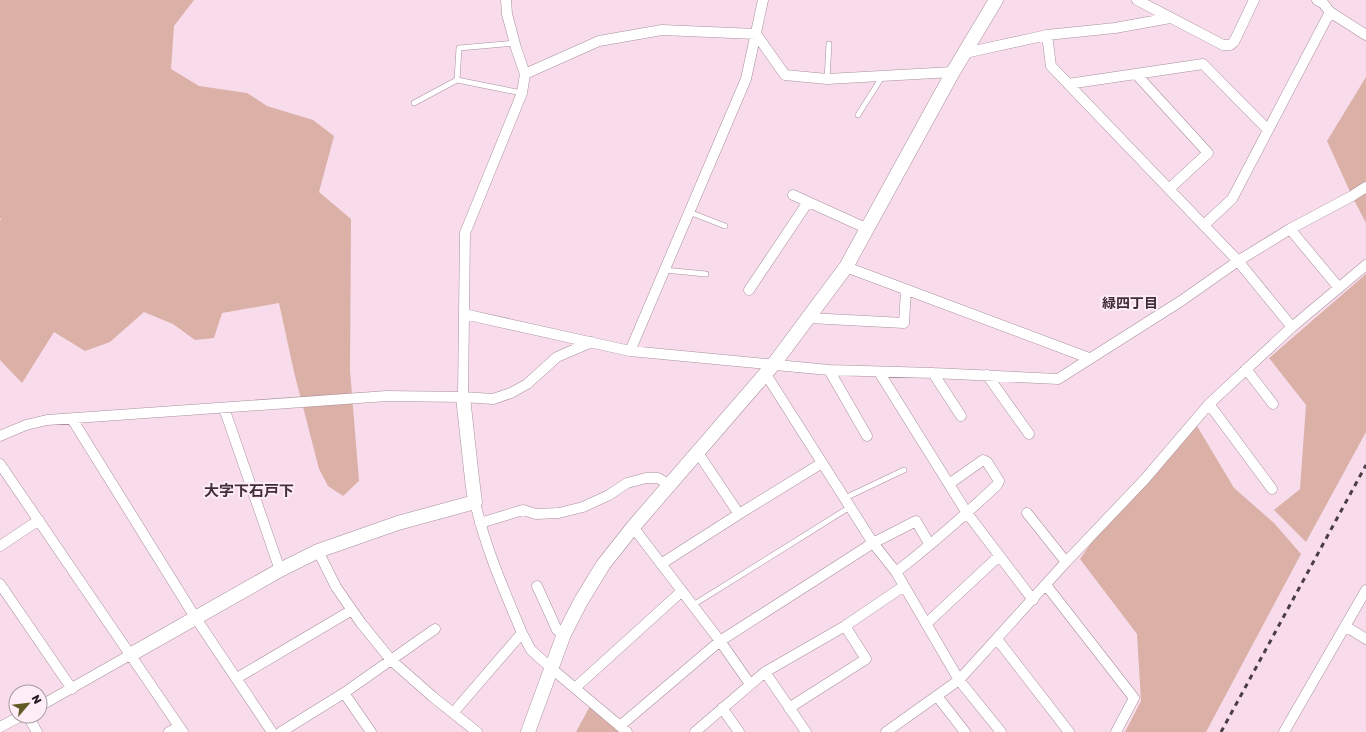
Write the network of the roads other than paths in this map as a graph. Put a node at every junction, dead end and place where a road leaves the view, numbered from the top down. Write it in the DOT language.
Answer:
graph roads {
  1 [pos="506,0"];
  2 [pos="763,0"];
  3 [pos="996,0"];
  4 [pos="1138,0"];
  5 [pos="1254,0"];
  6 [pos="1317,0"];
  7 [pos="1330,12"];
  8 [pos="1170,18"];
  9 [pos="756,34"];
  10 [pos="1047,35"];
  11 [pos="1366,35"];
  12 [pos="515,43"];
  13 [pos="829,44"];
  14 [pos="965,53"];
  15 [pos="953,72"];
  16 [pos="525,74"];
  17 [pos="1136,74"];
  18 [pos="882,77"];
  19 [pos="827,79"];
  20 [pos="457,80"];
  21 [pos="1068,84"];
  22 [pos="522,93"];
  23 [pos="414,103"];
  24 [pos="858,115"];
  25 [pos="1268,130"];
  26 [pos="1366,187"];
  27 [pos="1169,189"];
  28 [pos="793,195"];
  29 [pos="808,202"];
  30 [pos="689,212"];
  31 [pos="1204,225"];
  32 [pos="725,226"];
  33 [pos="868,229"];
  34 [pos="1290,229"];
  35 [pos="1238,261"];
  36 [pos="1366,264"];
  37 [pos="846,267"];
  38 [pos="664,270"];
  39 [pos="706,274"];
  40 [pos="1339,288"];
  41 [pos="749,290"];
  42 [pos="906,290"];
  43 [pos="464,314"];
  44 [pos="809,318"];
  45 [pos="1292,327"];
  46 [pos="592,342"];
  47 [pos="630,351"];
  48 [pos="1089,358"];
  49 [pos="769,369"];
  50 [pos="829,370"];
  51 [pos="1246,370"];
  52 [pos="879,372"];
  53 [pos="933,373"];
  54 [pos="987,375"];
  55 [pos="463,397"];
  56 [pos="1209,404"];
  57 [pos="1273,404"];
  58 [pos="224,408"];
  59 [pos="961,416"];
  60 [pos="72,419"];
  61 [pos="1029,434"];
  62 [pos="0,436"];
  63 [pos="867,436"];
  64 [pos="698,453"];
  65 [pos="822,463"];
  66 [pos="0,464"];
  67 [pos="904,470"];
  68 [pos="670,484"];
  69 [pos="949,484"];
  70 [pos="1272,489"];
  71 [pos="475,502"];
  72 [pos="847,502"];
  73 [pos="967,513"];
  74 [pos="1027,513"];
  75 [pos="739,514"];
  76 [pos="39,520"];
  77 [pos="480,523"];
  78 [pos="633,527"];
  79 [pos="873,543"];
  80 [pos="930,545"];
  81 [pos="0,546"];
  82 [pos="318,551"];
  83 [pos="999,556"];
  84 [pos="1066,562"];
  85 [pos="661,564"];
  86 [pos="280,570"];
  87 [pos="896,572"];
  88 [pos="0,584"];
  89 [pos="1046,585"];
  90 [pos="537,586"];
  91 [pos="904,586"];
  92 [pos="1366,590"];
  93 [pos="682,591"];
  94 [pos="1033,600"];
  95 [pos="693,605"];
  96 [pos="352,610"];
  97 [pos="195,617"];
  98 [pos="926,624"];
  99 [pos="845,626"];
  100 [pos="1345,626"];
  101 [pos="435,629"];
  102 [pos="522,633"];
  103 [pos="564,634"];
  104 [pos="997,639"];
  105 [pos="1366,639"];
  106 [pos="720,641"];
  107 [pos="130,655"];
  108 [pos="391,660"];
  109 [pos="551,668"];
  110 [pos="765,672"];
  111 [pos="237,678"];
  112 [pos="959,680"];
  113 [pos="750,684"];
  114 [pos="575,688"];
  115 [pos="72,689"];
  116 [pos="344,693"];
  117 [pos="937,696"];
  118 [pos="48,702"];
  119 [pos="722,708"];
  120 [pos="789,708"];
  121 [pos="453,713"];
  122 [pos="181,729"];
  123 [pos="624,729"];
  124 [pos="369,731"];
  125 [pos="169,732"];
  126 [pos="272,732"];
  127 [pos="281,732"];
  128 [pos="477,732"];
  129 [pos="528,732"];
  130 [pos="694,732"];
  131 [pos="739,732"];
  132 [pos="806,732"];
  133 [pos="886,732"];
  134 [pos="965,732"];
  135 [pos="1001,732"];
  136 [pos="1069,732"];
  137 [pos="1116,732"];
  138 [pos="1284,732"];
  1 -- 12 [label="street"];
  2 -- 9 [label="street"];
  3 -- 14 [label="street"];
  4 -- 8 [label="street"];
  5 -- 8 [label="street"];
  6 -- 7 [label="street"];
  7 -- 11 [label="street"];
  7 -- 25 [label="street"];
  8 -- 10 [label="street"];
  9 -- 16 [label="street"];
  9 -- 19 [label="street"];
  9 -- 30 [label="street"];
  10 -- 14 [label="street"];
  10 -- 21 [label="street"];
  12 -- 16 [label="street"];
  12 -- 20 [label="lane"];
  13 -- 19 [label="lane"];
  14 -- 15 [label="street"];
  15 -- 18 [label="street"];
  15 -- 33 [label="street"];
  16 -- 22 [label="street"];
  17 -- 21 [label="street"];
  17 -- 25 [label="street"];
  17 -- 27 [label="street"];
  18 -- 19 [label="street"];
  18 -- 24 [label="lane"];
  20 -- 22 [label="lane"];
  20 -- 23 [label="lane"];
  21 -- 27 [label="street"];
  22 -- 43 [label="street"];
  25 -- 31 [label="street"];
  26 -- 34 [label="street"];
  27 -- 31 [label="street"];
  28 -- 29 [label="street"];
  29 -- 33 [label="street"];
  29 -- 41 [label="street"];
  30 -- 32 [label="lane"];
  30 -- 38 [label="street"];
  31 -- 35 [label="street"];
  33 -- 37 [label="street"];
  34 -- 35 [label="street"];
  34 -- 40 [label="street"];
  35 -- 45 [label="street"];
  35 -- 48 [label="street"];
  36 -- 40 [label="street"];
  37 -- 42 [label="street"];
  37 -- 44 [label="street"];
  38 -- 39 [label="lane"];
  38 -- 47 [label="street"];
  40 -- 45 [label="street"];
  42 -- 44 [label="street"];
  42 -- 48 [label="street"];
  43 -- 46 [label="street"];
  43 -- 55 [label="street"];
  44 -- 49 [label="street"];
  45 -- 51 [label="street"];
  46 -- 47 [label="street"];
  46 -- 55 [label="street"];
  47 -- 49 [label="street"];
  48 -- 54 [label="street"];
  49 -- 50 [label="street"];
  49 -- 64 [label="street"];
  49 -- 65 [label="street"];
  50 -- 52 [label="street"];
  50 -- 63 [label="street"];
  51 -- 56 [label="street"];
  51 -- 57 [label="street"];
  52 -- 53 [label="street"];
  52 -- 69 [label="street"];
  53 -- 54 [label="street"];
  53 -- 59 [label="street"];
  54 -- 61 [label="street"];
  55 -- 58 [label="street"];
  55 -- 71 [label="street"];
  56 -- 70 [label="street"];
  56 -- 84 [label="street"];
  58 -- 60 [label="street"];
  58 -- 86 [label="street"];
  60 -- 62 [label="street"];
  60 -- 97 [label="street"];
  64 -- 68 [label="street"];
  64 -- 75 [label="street"];
  65 -- 72 [label="street"];
  65 -- 75 [label="street"];
  66 -- 76 [label="street"];
  67 -- 72 [label="lane"];
  68 -- 77 [label="street"];
  68 -- 78 [label="street"];
  69 -- 73 [label="street"];
  69 -- 73 [label="street"];
  71 -- 77 [label="street"];
  71 -- 82 [label="street"];
  72 -- 79 [label="street"];
  72 -- 95 [label="lane"];
  73 -- 80 [label="street"];
  73 -- 83 [label="street"];
  74 -- 84 [label="street"];
  75 -- 85 [label="street"];
  76 -- 81 [label="street"];
  76 -- 107 [label="street"];
  77 -- 102 [label="street"];
  78 -- 85 [label="street"];
  78 -- 103 [label="street"];
  79 -- 80 [label="street"];
  79 -- 87 [label="street"];
  79 -- 106 [label="street"];
  80 -- 87 [label="street"];
  82 -- 86 [label="street"];
  82 -- 96 [label="street"];
  83 -- 94 [label="street"];
  83 -- 98 [label="street"];
  84 -- 89 [label="street"];
  85 -- 93 [label="street"];
  86 -- 97 [label="street"];
  87 -- 91 [label="street"];
  88 -- 115 [label="street"];
  89 -- 94 [label="street"];
  89 -- 137 [label="street"];
  90 -- 103 [label="street"];
  91 -- 98 [label="street"];
  91 -- 99 [label="street"];
  92 -- 100 [label="street"];
  93 -- 95 [label="street"];
  93 -- 114 [label="street"];
  94 -- 104 [label="street"];
  95 -- 106 [label="street"];
  96 -- 108 [label="street"];
  96 -- 111 [label="street"];
  97 -- 107 [label="street"];
  97 -- 111 [label="street"];
  98 -- 112 [label="street"];
  99 -- 110 [label="street"];
  99 -- 120 [label="street"];
  100 -- 105 [label="street"];
  100 -- 138 [label="street"];
  101 -- 108 [label="street"];
  102 -- 109 [label="street"];
  102 -- 121 [label="street"];
  103 -- 109 [label="street"];
  104 -- 112 [label="street"];
  104 -- 136 [label="street"];
  106 -- 113 [label="street"];
  106 -- 123 [label="street"];
  107 -- 115 [label="street"];
  107 -- 122 [label="street"];
  108 -- 116 [label="street"];
  108 -- 121 [label="street"];
  109 -- 114 [label="street"];
  109 -- 129 [label="street"];
  110 -- 113 [label="street"];
  110 -- 120 [label="street"];
  111 -- 126 [label="street"];
  112 -- 117 [label="street"];
  112 -- 135 [label="street"];
  113 -- 119 [label="street"];
  114 -- 123 [label="street"];
  115 -- 118 [label="street"];
  116 -- 124 [label="street"];
  116 -- 127 [label="street"];
  117 -- 133 [label="street"];
  117 -- 134 [label="street"];
  119 -- 130 [label="street"];
  119 -- 131 [label="street"];
  120 -- 132 [label="street"];
  121 -- 128 [label="street"];
  122 -- 125 [label="street"];
}
